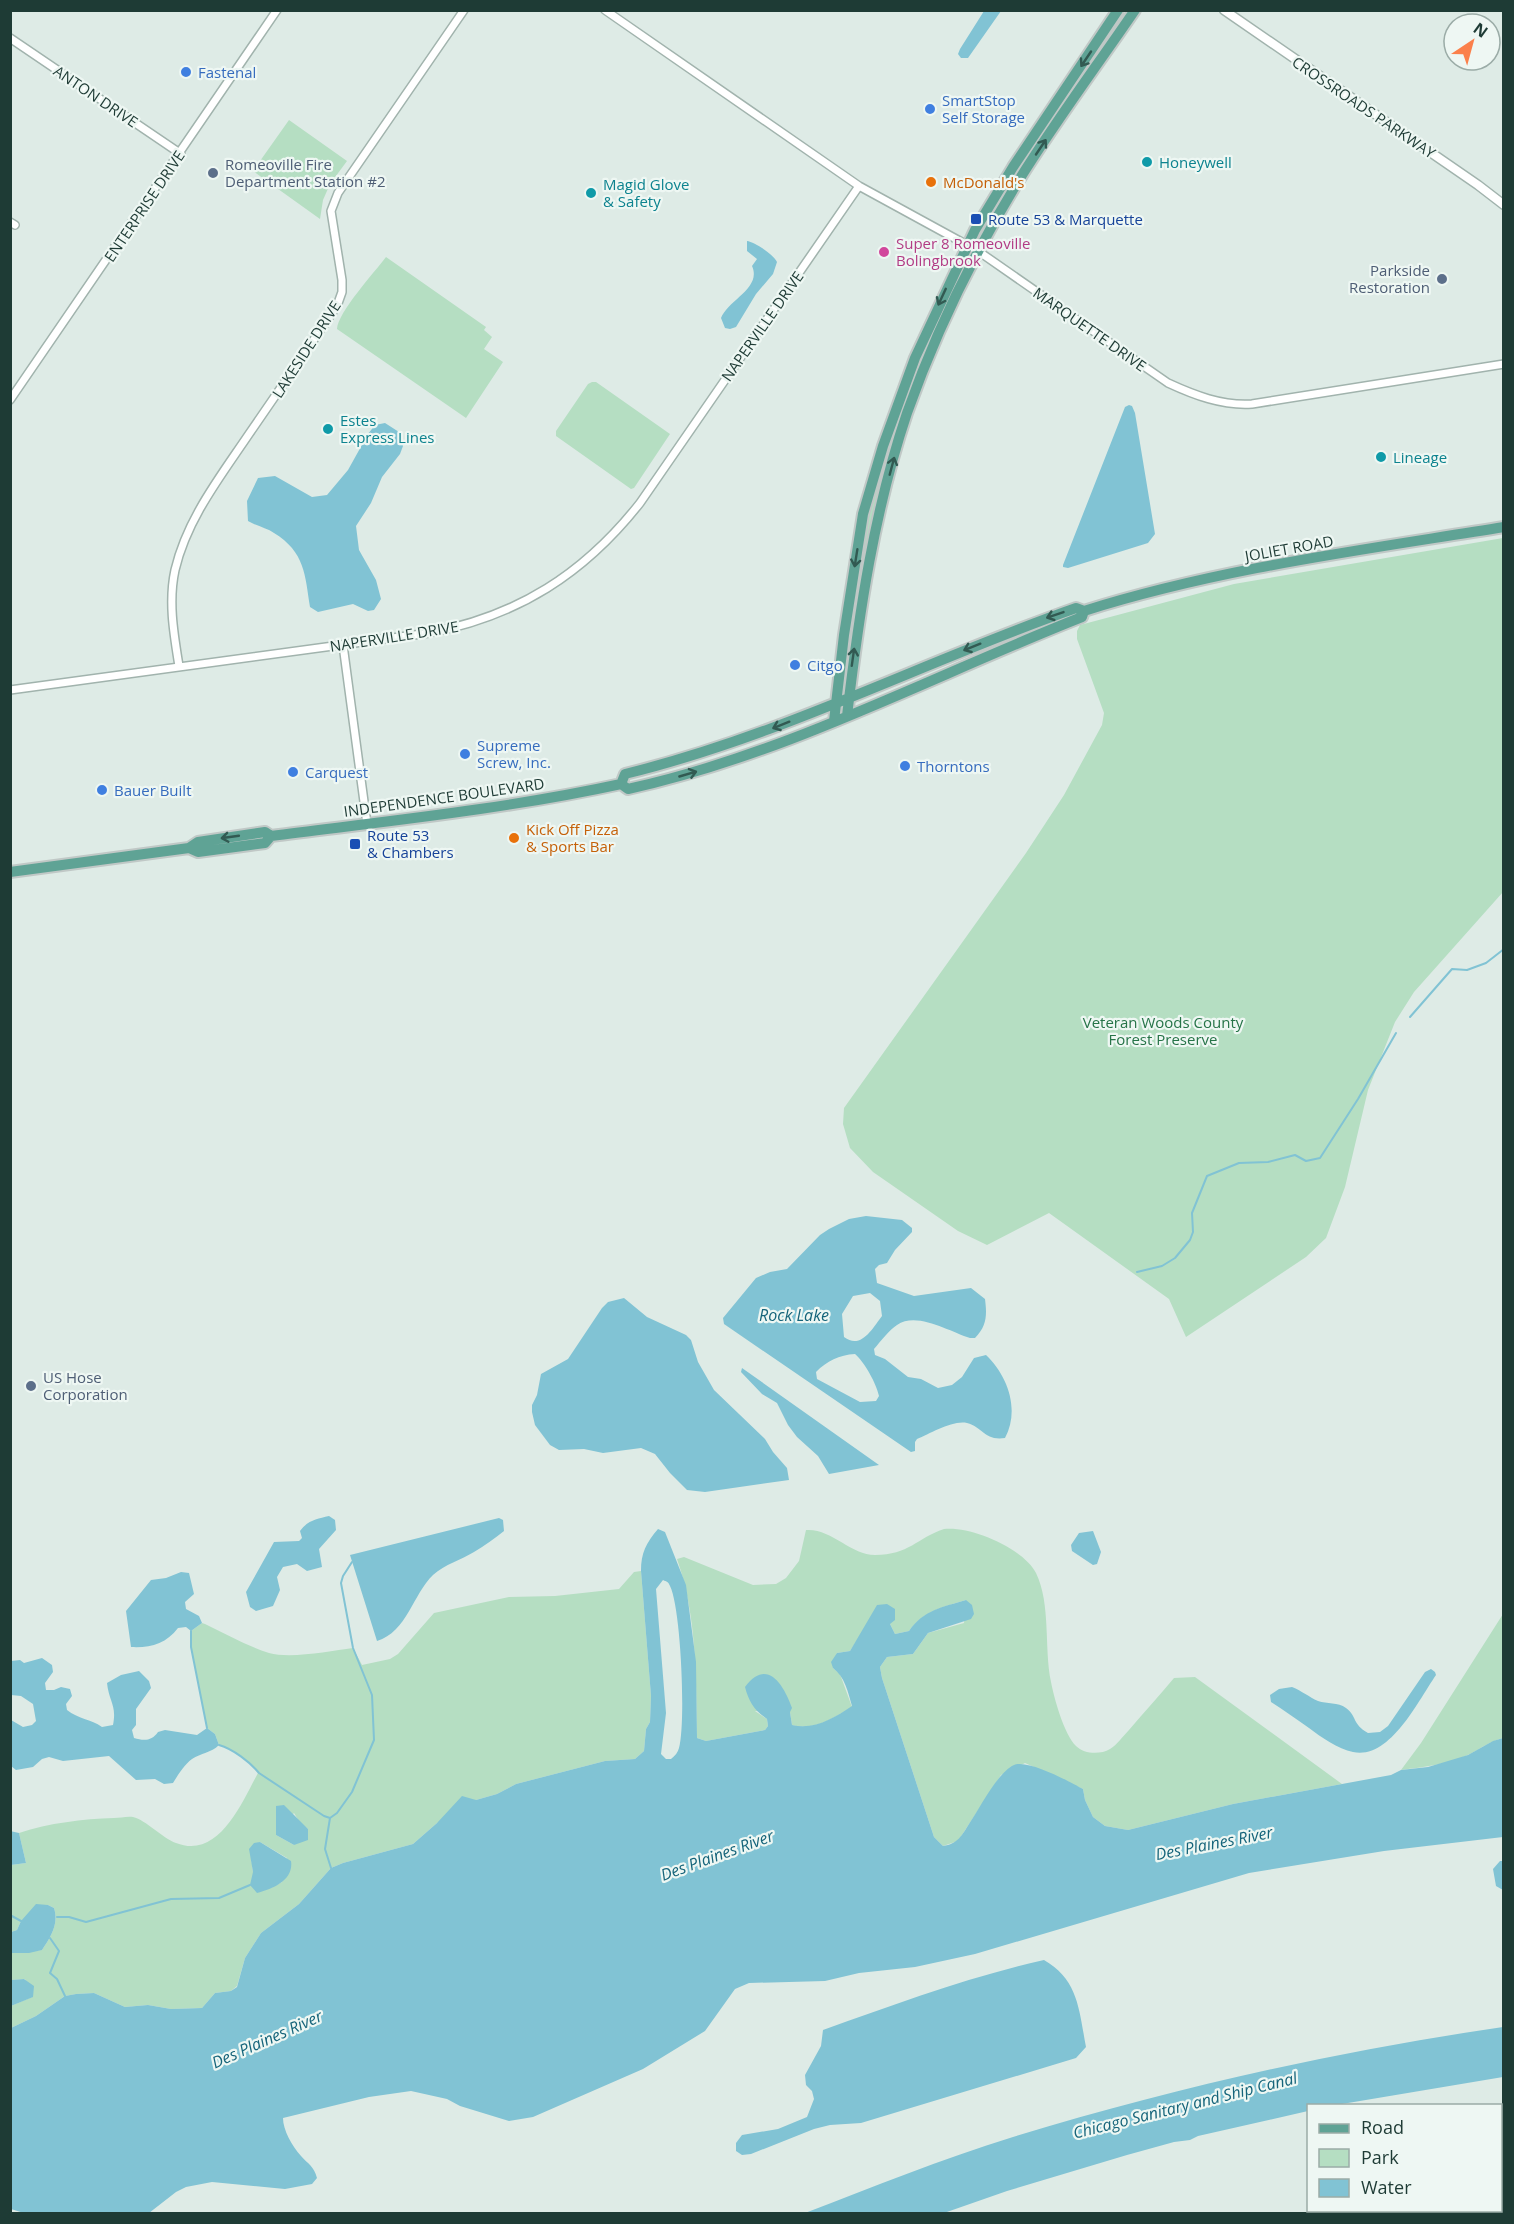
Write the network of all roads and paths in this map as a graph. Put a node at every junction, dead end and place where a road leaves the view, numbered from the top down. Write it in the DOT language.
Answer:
graph roads {
  1 [pos="278,10"];
  2 [pos="464,10"];
  3 [pos="605,10"];
  4 [pos="1118,10"];
  5 [pos="1135,10"];
  6 [pos="1224,10"];
  7 [pos="10,39"];
  8 [pos="181,154"];
  9 [pos="859,186"];
  10 [pos="1503,205"];
  11 [pos="968,245"];
  12 [pos="978,251"];
  13 [pos="1503,364"];
  14 [pos="10,400"];
  15 [pos="1503,526"];
  16 [pos="1084,611"];
  17 [pos="343,645"];
  18 [pos="179,666"];
  19 [pos="10,690"];
  20 [pos="849,697"];
  21 [pos="835,703"];
  22 [pos="847,716"];
  23 [pos="834,721"];
  24 [pos="621,784"];
  25 [pos="367,824"];
  26 [pos="10,872"];
  1 -- 8 [label="street, ENTERPRISE DRIVE"];
  2 -- 18 [label="street, LAKESIDE DRIVE"];
  3 -- 9 [label="street, MARQUETTE DRIVE"];
  4 -- 11 [label="main road, one-way"];
  12 -- 5 [label="main road, one-way"];
  6 -- 10 [label="street, CROSSROADS PARKWAY"];
  7 -- 8 [label="street, ANTON DRIVE"];
  8 -- 14 [label="street, ENTERPRISE DRIVE"];
  9 -- 11 [label="street, MARQUETTE DRIVE"];
  9 -- 17 [label="street, NAPERVILLE DRIVE"];
  11 -- 12 [label="street, MARQUETTE DRIVE"];
  11 -- 21 [label="main road, one-way"];
  12 -- 13 [label="street, MARQUETTE DRIVE"];
  20 -- 12 [label="main road, one-way"];
  15 -- 16 [label="main road, JOLIET ROAD"];
  16 -- 20 [label="main road, JOLIET ROAD, one-way"];
  16 -- 22 [label="main road, JOLIET ROAD"];
  17 -- 18 [label="street, NAPERVILLE DRIVE"];
  17 -- 25 [label="street"];
  18 -- 19 [label="street, NAPERVILLE DRIVE"];
  20 -- 21 [label="main road, JOLIET ROAD"];
  20 -- 22 [label="main road"];
  21 -- 23 [label="main road"];
  21 -- 24 [label="main road, INDEPENDENCE BOULEVARD, one-way"];
  22 -- 23 [label="main road, INDEPENDENCE BOULEVARD"];
  24 -- 23 [label="main road, INDEPENDENCE BOULEVARD, one-way"];
  24 -- 25 [label="main road, INDEPENDENCE BOULEVARD"];
  25 -- 26 [label="main road, INDEPENDENCE BOULEVARD"];
}
